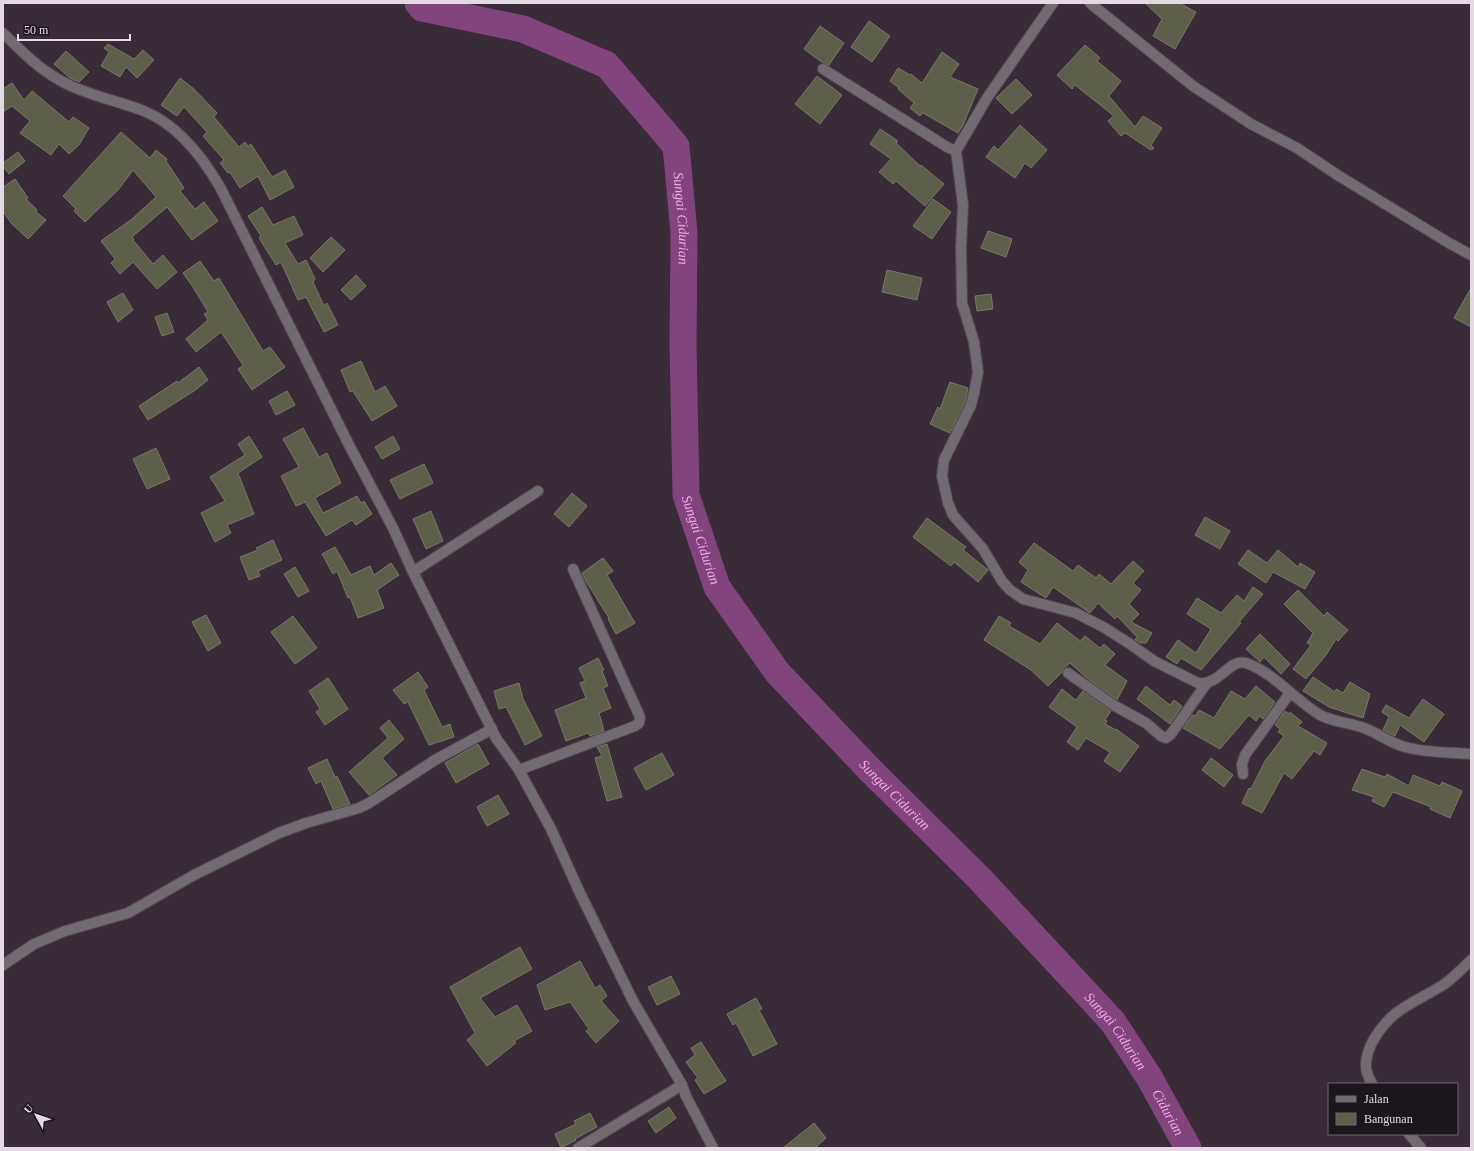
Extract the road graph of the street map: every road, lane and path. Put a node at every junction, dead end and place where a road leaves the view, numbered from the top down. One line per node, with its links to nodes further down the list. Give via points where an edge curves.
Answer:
1 (1052, 3): 5 (street, via 991,93)
2 (1090, 3): 6 (street, via 1199,90 1251,124 1296,148)
3 (3, 33): 9 (street, via 39,66 65,84 145,111 169,124 186,140 211,172)
4 (823, 69): 5 (street)
5 (956, 151): 11 (street, via 963,205 962,303 974,342 978,372 971,405 944,460 942,471 950,510 983,549 1006,587 1023,600 1076,613 1105,628 1154,662 1198,683)
6 (1471, 254)
7 (538, 491): 9 (street)
8 (573, 569): 15 (street, via 640,718 639,723)
9 (413, 572): 13 (street)
10 (1068, 673): 11 (street, via 1166,738)
11 (1206, 684): 12 (street, via 1240,662 1259,669)
12 (1290, 693): 14 (street, via 1324,717 1365,728 1404,747); 16 (street, via 1245,755 1242,764)
13 (492, 729): 15 (street); 18 (street, via 435,760 364,806 279,833 194,875 128,913 65,931 34,944)
14 (1471, 754)
15 (519, 770): 20 (street, via 551,829 634,1001)
16 (1243, 774)
17 (1471, 960): 19 (street, via 1446,983 1396,1013 1381,1029 1367,1058 1367,1076)
18 (3, 965)
19 (1371, 1083)
20 (682, 1085): 22 (street); 23 (street)
21 (1410, 1135): 24 (street)
22 (578, 1148)
23 (713, 1148)
24 (1421, 1148)

